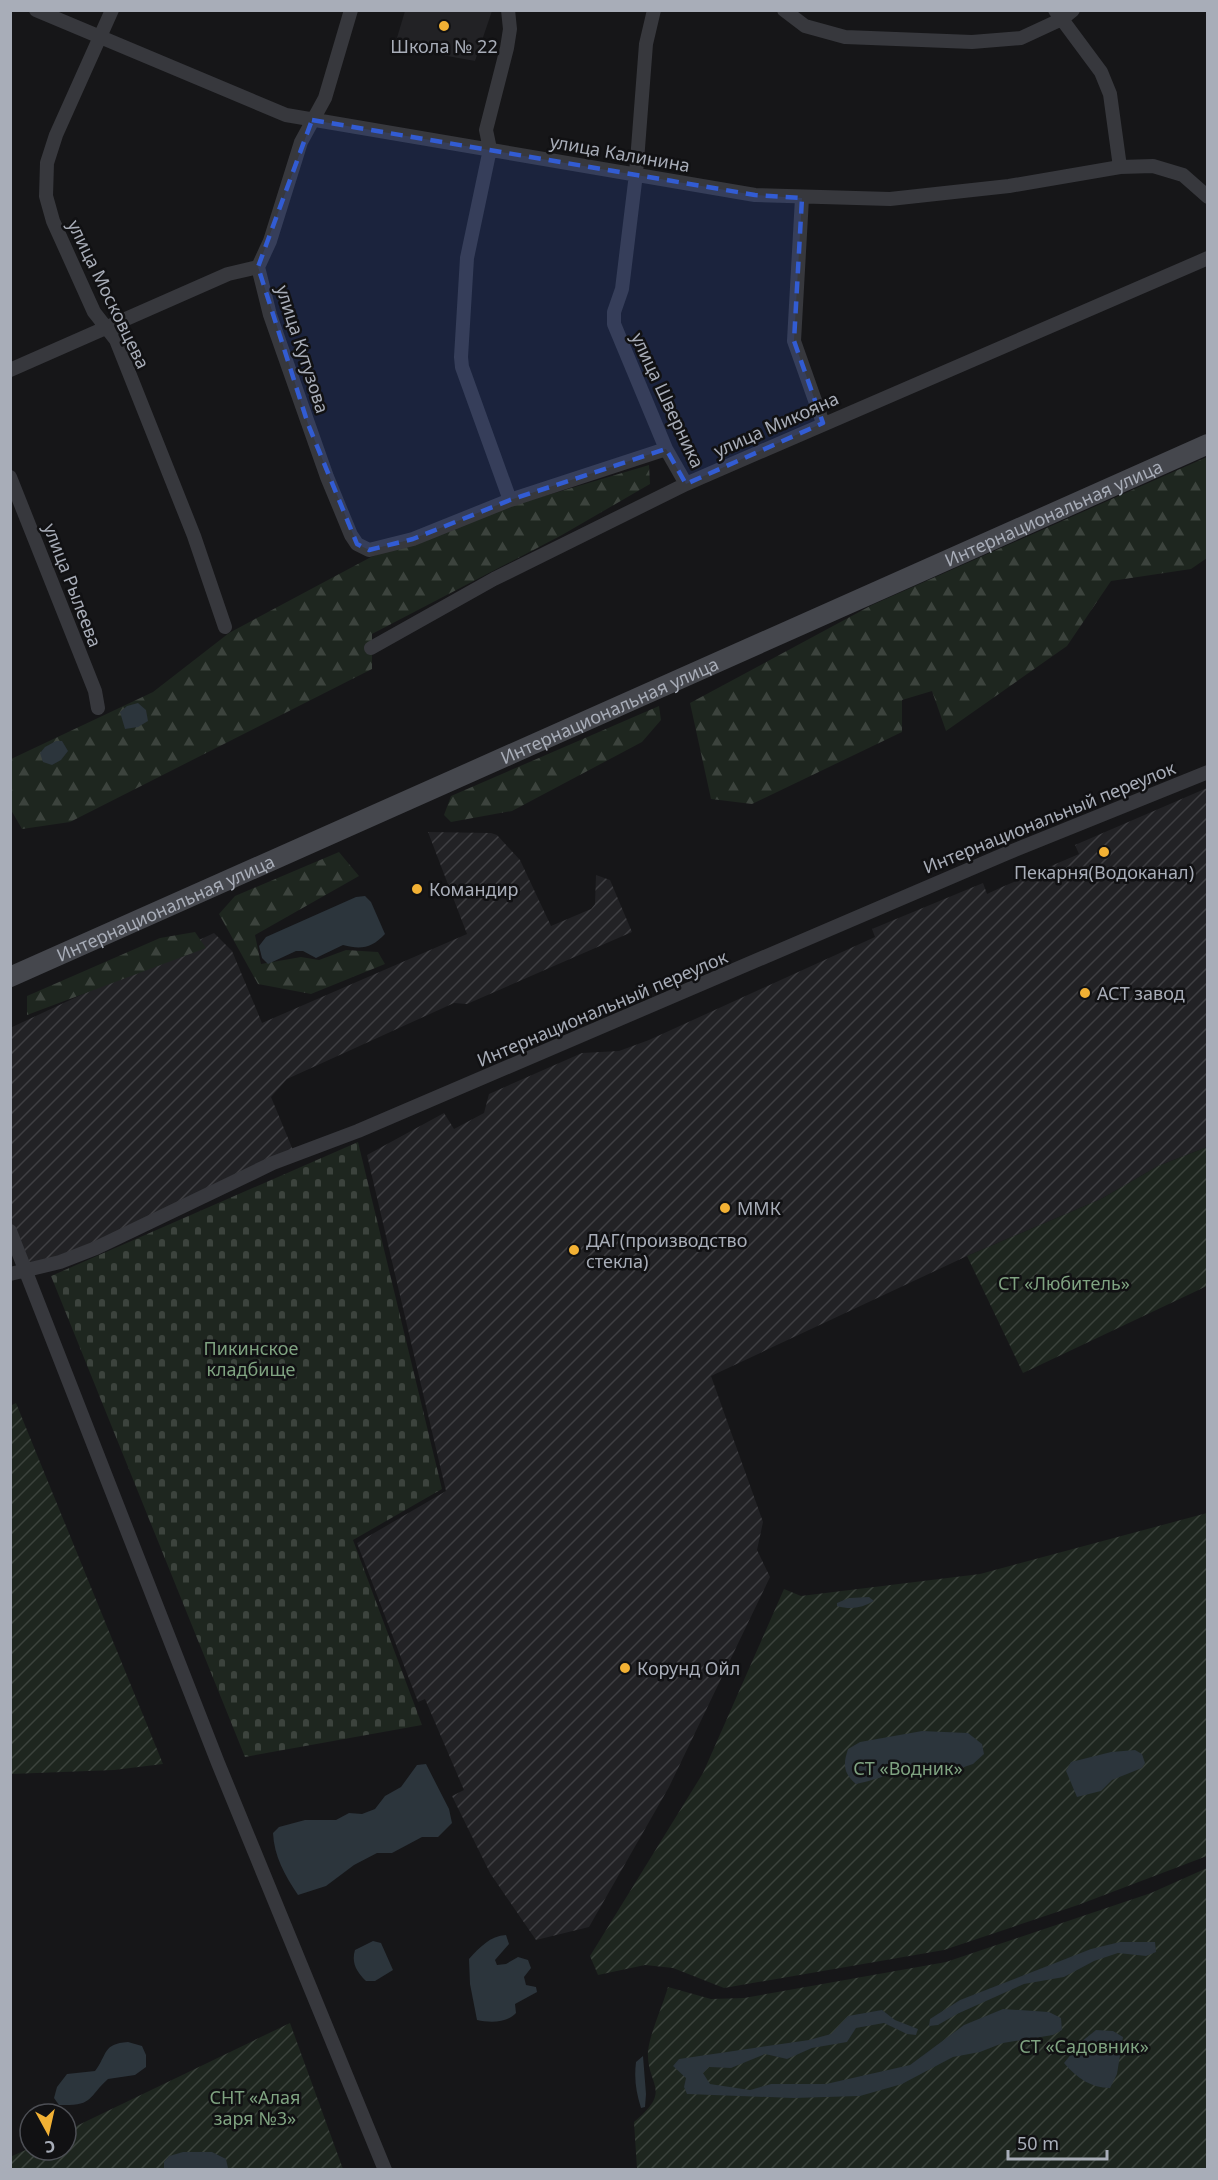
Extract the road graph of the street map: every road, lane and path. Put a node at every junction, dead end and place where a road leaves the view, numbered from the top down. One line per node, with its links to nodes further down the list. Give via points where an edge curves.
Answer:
1 (36, 10): 8 (street, улица Калинина)
2 (112, 10): 8 (street, улица Московцева)
3 (351, 10): 9 (street, улица Кутузова, via 325,98)
4 (508, 10): 10 (street, via 507,48 486,130)
5 (654, 10): 12 (street, улица Шверника, via 646,44)
6 (784, 10): 7 (street, via 805,26 826,34 878,39 1007,40 1021,38)
7 (1063, 13): 11 (street, via 1101,72 1110,94)
8 (100, 38): 9 (street, улица Калинина, via 286,115); 17 (street, улица Московцева, via 56,135 45,179 53,221 94,312)
9 (312, 120): 10 (street, улица Калинина); 16 (street, улица Кутузова)
10 (490, 149): 12 (street, улица Калинина); 24 (street, via 467,258 461,357)
11 (1120, 167): 13 (street, улица Калинина, via 1167,169 1194,183); 14 (street, улица Калинина, via 1009,186 890,199)
12 (636, 174): 14 (street, улица Калинина, via 755,195); 21 (street, улица Шверника, via 614,324)
13 (1208, 197)
14 (802, 198): 19 (street, via 794,341)
15 (1208, 258): 19 (street, улица Микояна)
16 (258, 267): 17 (street, via 228,274); 24 (street, улица Кутузова, via 270,315 308,424 357,544 369,550 384,548)
17 (106, 327): 18 (street); 25 (street, улица Московцева, via 116,340 194,536)
18 (10, 370)
19 (823, 423): 23 (street, улица Микояна)
20 (1208, 444): 29 (main road, Интернациональная улица)
21 (666, 449): 23 (street, улица Шверника); 24 (street)
22 (10, 477): 27 (street, улица Рылеева, via 95,691)
23 (686, 484): 26 (street, улица Микояна, via 494,579)
24 (510, 500)
25 (225, 627)
26 (371, 648)
27 (98, 708)
28 (1208, 772): 31 (street, Интернациональный переулок, via 1005,854 358,1131 273,1163 96,1248 60,1262)
29 (10, 977)
30 (10, 1231): 31 (street)
31 (26, 1269): 32 (street, Интернациональный переулок); 33 (street, via 210,1742)
32 (10, 1274)
33 (385, 2169)

